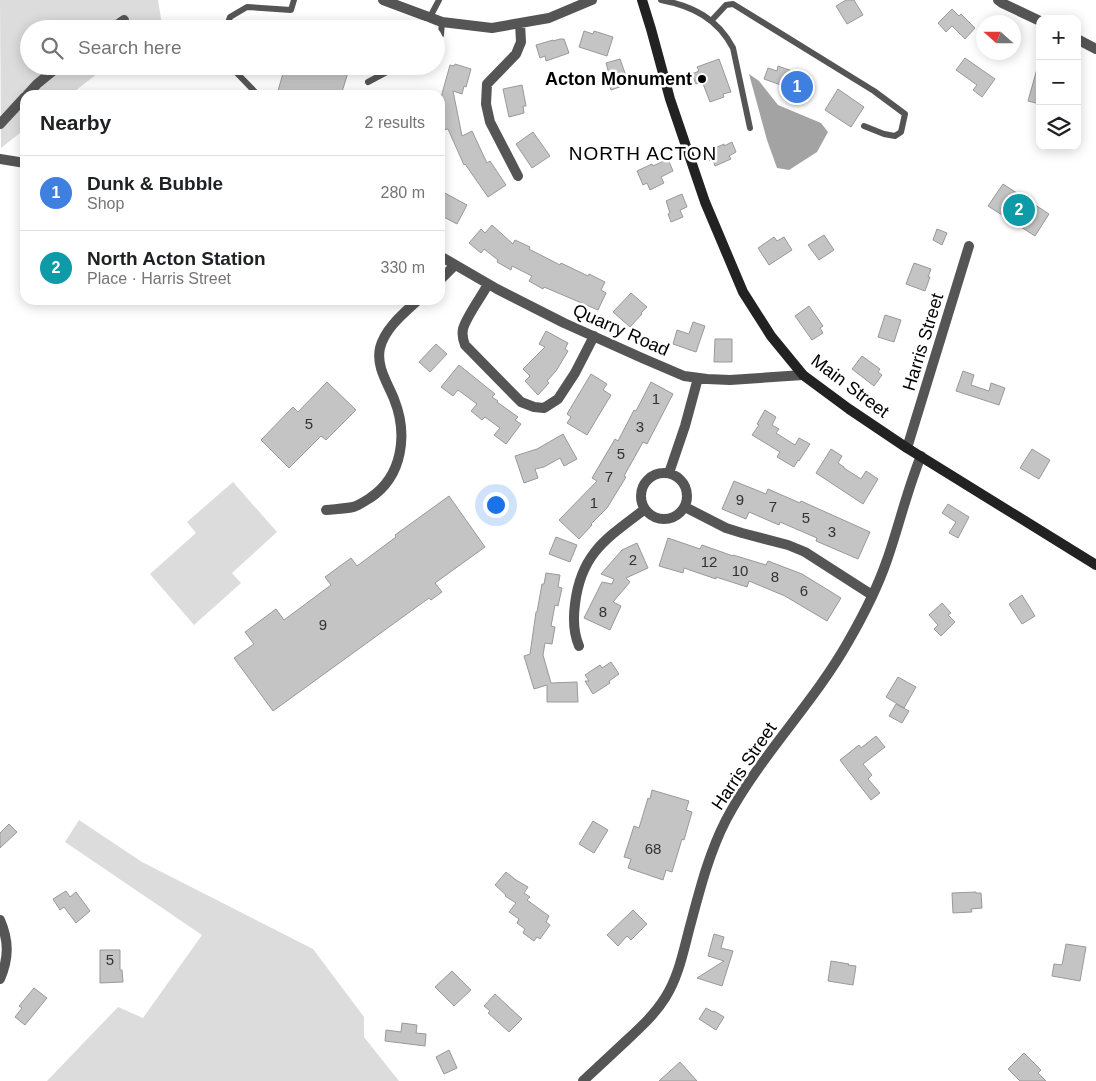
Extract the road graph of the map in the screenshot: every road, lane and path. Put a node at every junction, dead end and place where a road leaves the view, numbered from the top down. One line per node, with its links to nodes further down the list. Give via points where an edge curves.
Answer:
1 (294, 0): 10 (lane, via 291,10 247,7)
2 (383, 0): 8 (street)
3 (439, 0): 8 (lane)
4 (592, 0): 14 (street, via 548,18)
5 (642, 0): 37 (main road, Main Street, via 670,99 705,202 734,273 771,336)
6 (661, 0): 12 (lane, via 696,10)
7 (998, 0): 9 (street)
8 (430, 17): 11 (street)
9 (1036, 19)
10 (229, 20)
11 (437, 20)
12 (712, 20): 25 (lane, via 726,5 733,4 874,91 905,114 901,132 895,136); 26 (lane, via 733,48)
13 (445, 22): 14 (street, via 492,28)
14 (520, 23): 29 (street, via 521,42 516,54 487,84 486,104 490,122)
15 (1081, 41): 16 (street)
16 (1096, 49)
17 (48, 75): 21 (street)
18 (239, 75): 22 (lane)
19 (381, 75): 20 (lane)
20 (368, 82)
21 (32, 90)
22 (253, 90)
23 (20, 102): 24 (street)
24 (0, 124)
25 (864, 126)
26 (750, 128)
27 (0, 159): 28 (street)
28 (20, 162)
29 (518, 176)
30 (969, 246): 39 (street, Harris Street)
31 (445, 259): 32 (street, Quarry Road)
32 (456, 265): 33 (street); 34 (street, Quarry Road)
33 (445, 275)
34 (488, 284): 36 (street, Quarry Road); 36 (street, via 466,323 463,341 521,402 544,408 558,399)
35 (413, 305): 44 (street, via 387,333 380,347 379,362 400,421 402,446 396,469 380,491 368,500 354,507)
36 (594, 336): 38 (street, Quarry Road, via 684,376)
37 (804, 375): 38 (street, Quarry Road, via 730,380); 39 (main road, Main Street)
38 (698, 378): 41 (street)
39 (907, 448): 40 (main road, Main Street)
40 (921, 456): 45 (main road, Main Street); 46 (street, Harris Street, via 885,566)
41 (670, 473): 42 (street, via 682,480 686,488 688,498); 43 (street, via 656,474 645,483 641,500)
42 (685, 507): 43 (street, via 676,516 663,520); 46 (street, via 742,534 788,544)
43 (645, 509): 47 (street, via 606,539 584,568 576,591 573,618)
44 (326, 510)
45 (1096, 565)
46 (872, 595): 50 (street, Harris Street, via 833,667 750,780 726,821 708,862 678,968 666,997 645,1023)
47 (579, 646)
48 (0, 920): 49 (street, via 7,943 6,962)
49 (0, 979)
50 (583, 1081)

